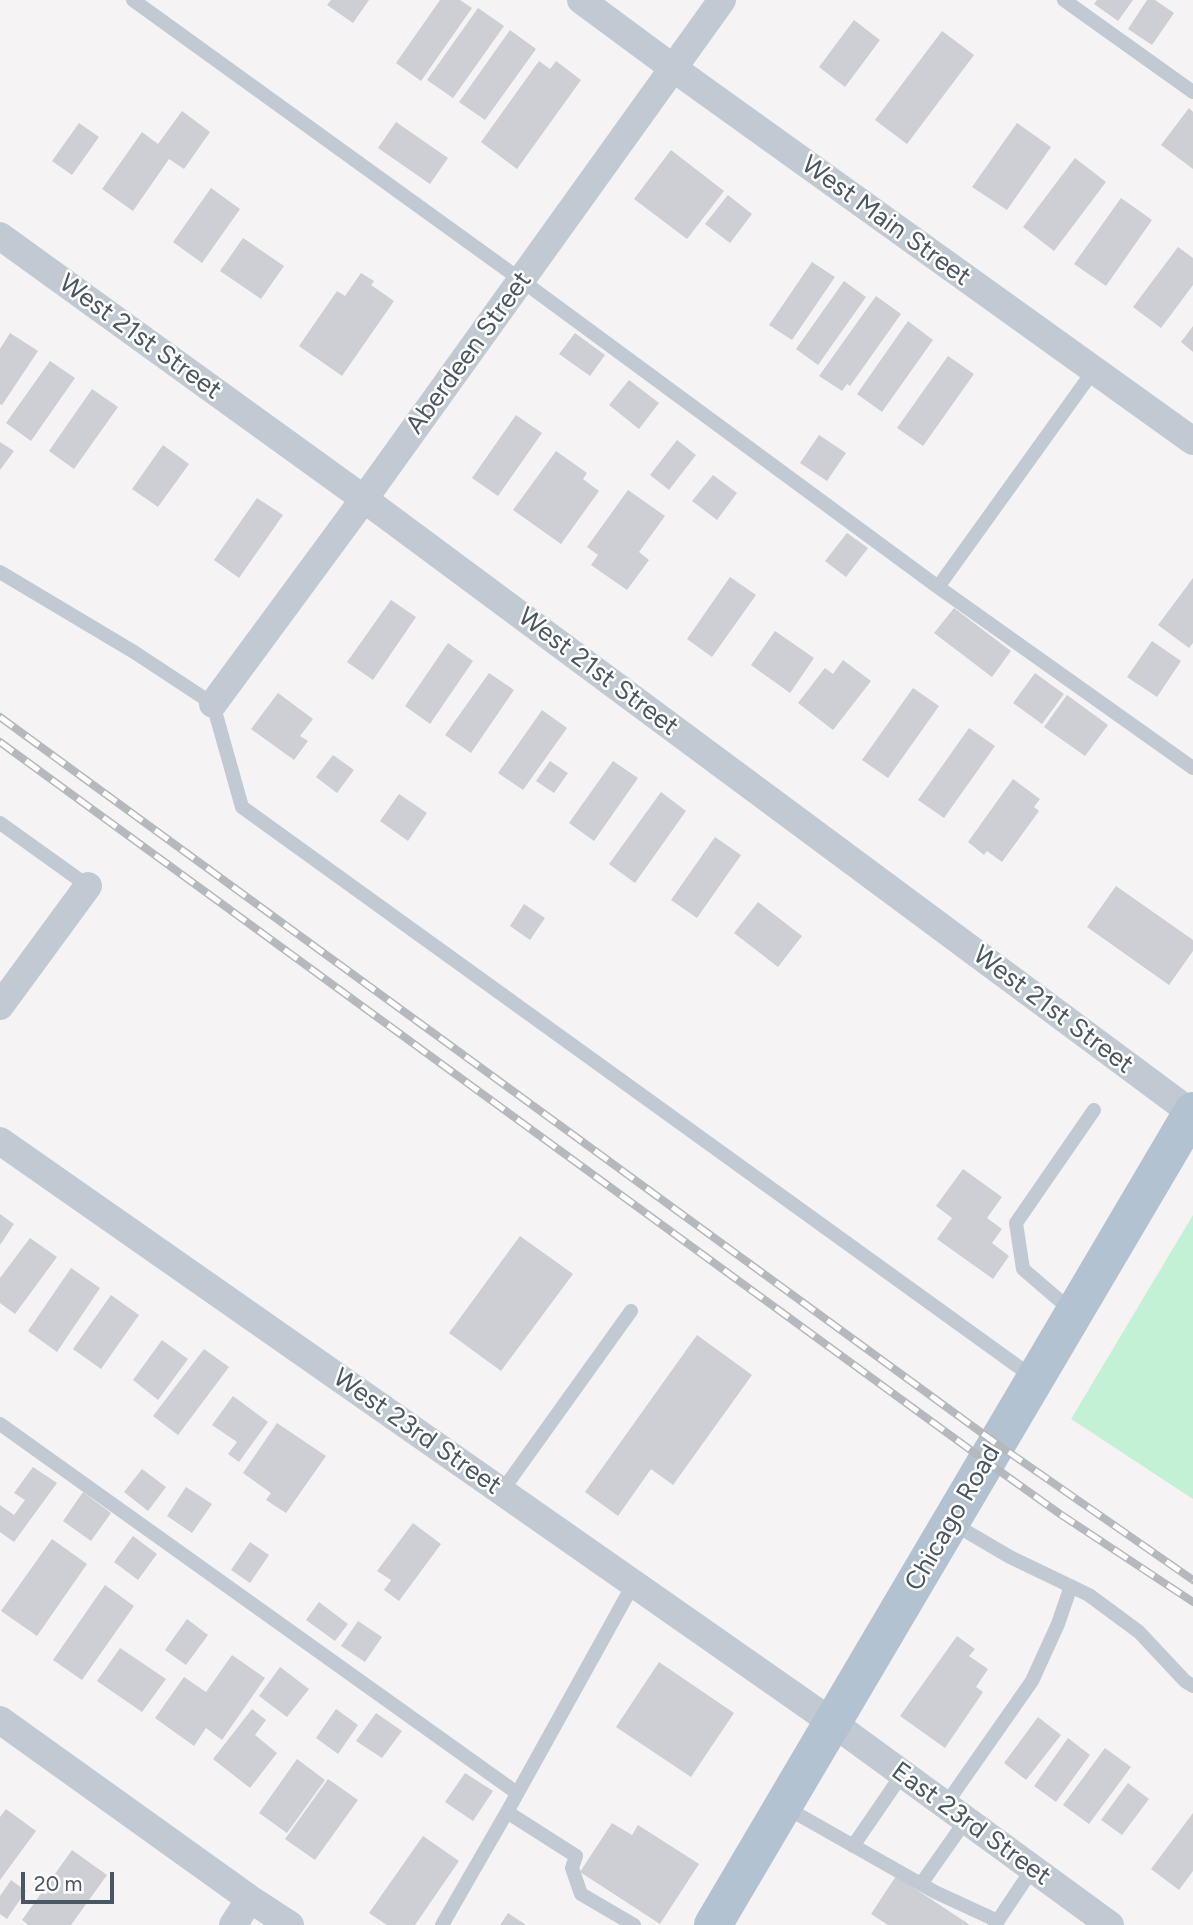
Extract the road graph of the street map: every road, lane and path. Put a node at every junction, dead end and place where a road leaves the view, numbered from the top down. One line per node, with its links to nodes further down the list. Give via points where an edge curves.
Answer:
1 (133, 0): 8 (lane)
2 (581, 0): 5 (street, West Main Street)
3 (722, 0): 5 (street, Aberdeen Street)
4 (1064, 0): 6 (lane)
5 (673, 68): 8 (street, Aberdeen Street); 9 (street, West Main Street)
6 (1193, 92)
7 (0, 236): 11 (street, West 21st Street)
8 (521, 279): 11 (street, Aberdeen Street); 13 (lane)
9 (1094, 370): 10 (street, West Main Street); 13 (lane)
10 (1193, 441)
11 (364, 499): 14 (street, Aberdeen Street); 20 (street, West 21st Street)
12 (0, 572): 14 (lane)
13 (938, 587): 15 (lane)
14 (213, 704): 24 (lane, via 242,807)
15 (1193, 768)
16 (0, 823): 17 (lane)
17 (88, 886): 18 (street)
18 (0, 1006)
19 (1094, 1110): 23 (lane, via 1016,1223 1023,1269)
20 (1193, 1113): 23 (main road, Chicago Road)
21 (0, 1141): 26 (street, West 23rd Street)
22 (631, 1311): 26 (lane)
23 (1074, 1312): 24 (main road, Chicago Road)
24 (1035, 1379): 27 (main road, Chicago Road)
25 (0, 1424): 34 (lane)
26 (502, 1491): 28 (street, West 23rd Street)
27 (951, 1523): 29 (lane); 32 (main road, Chicago Road)
28 (634, 1583): 32 (street, West 23rd Street); 34 (lane)
29 (1071, 1586): 30 (lane, via 1139,1632); 37 (lane, via 1032,1681)
30 (1193, 1686)
31 (0, 1720): 41 (street)
32 (833, 1723): 33 (street, East 23rd Street); 35 (main road, Chicago Road)
33 (903, 1773): 37 (street, East 23rd Street); 38 (lane)
34 (517, 1793): 36 (lane)
35 (783, 1806): 38 (lane); 47 (main road, Chicago Road)
36 (507, 1812): 45 (lane); 46 (lane, via 576,1856 572,1868 581,1894)
37 (956, 1812): 39 (street, East 23rd Street); 40 (lane)
38 (853, 1846): 40 (lane)
39 (1032, 1868): 42 (lane); 48 (street, East 23rd Street)
40 (921, 1884): 42 (lane)
41 (250, 1899): 43 (street); 44 (street)
42 (997, 1923)
43 (233, 1925)
44 (290, 1925)
45 (442, 1925)
46 (634, 1925)
47 (713, 1925)
48 (1110, 1925)

